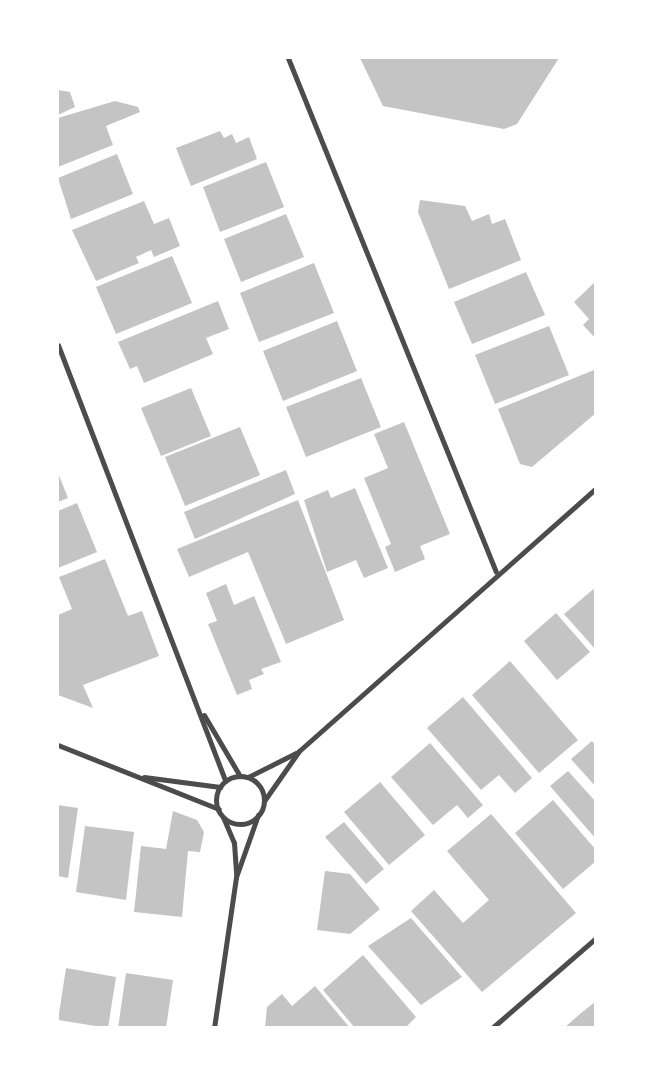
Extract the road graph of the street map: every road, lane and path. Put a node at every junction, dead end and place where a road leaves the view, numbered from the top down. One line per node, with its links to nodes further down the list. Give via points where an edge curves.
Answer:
1 (288, 58): 4 (street)
2 (58, 346): 5 (street)
3 (596, 488): 4 (street)
4 (496, 572): 7 (street)
5 (200, 710): 9 (street); 11 (street)
6 (58, 745): 8 (street)
7 (299, 751): 10 (street); 13 (street)
8 (136, 776): 12 (street); 14 (street)
9 (240, 776): 10 (street); 11 (street)
10 (248, 777): 13 (street, via 260,786)
11 (225, 781): 12 (street)
12 (220, 787): 14 (street)
13 (264, 801): 15 (street)
14 (219, 809): 16 (street)
15 (258, 815): 16 (street, via 237,823); 17 (street)
16 (222, 816): 17 (street, via 234,843)
17 (236, 877): 19 (street)
18 (596, 938): 20 (street)
19 (214, 1028)
20 (492, 1028)

